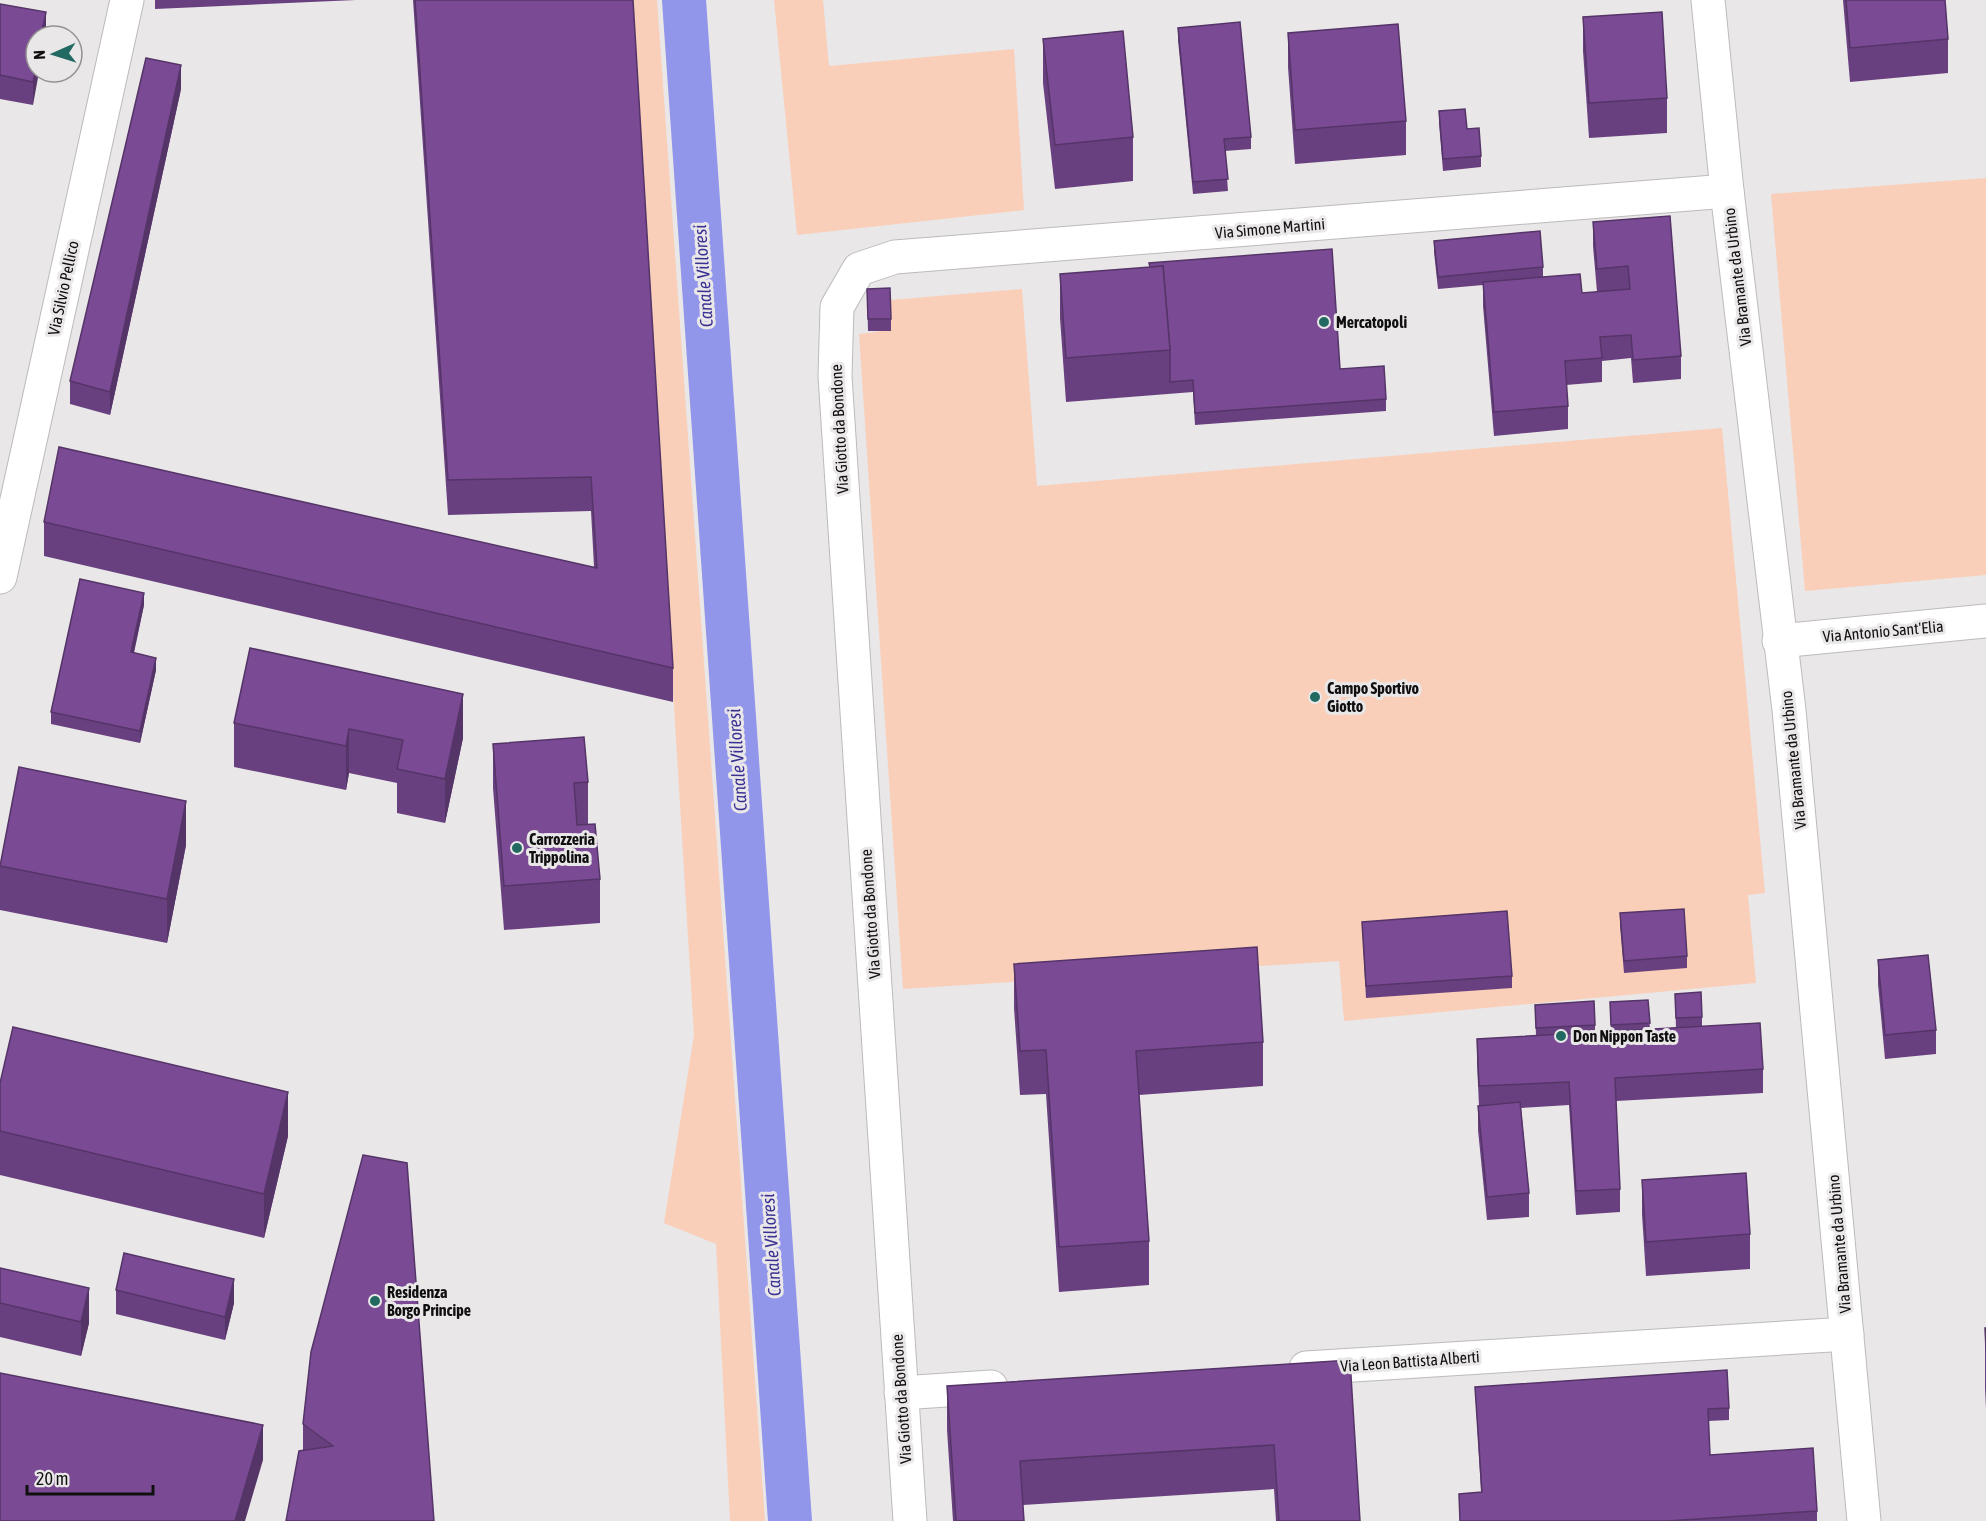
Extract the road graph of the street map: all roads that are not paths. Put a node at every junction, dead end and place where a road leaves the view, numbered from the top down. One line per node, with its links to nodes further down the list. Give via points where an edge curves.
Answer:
1 (127, 0): 5 (street, Via Silvio Pellico)
2 (1708, 0): 3 (street, Via Bramante da Urbino)
3 (1726, 191): 4 (street, Via Simone Martini, via 895,257 859,269); 7 (street, Via Bramante da Urbino)
4 (837, 307): 11 (street, Via Giotto da Bondone, via 835,376)
5 (2, 558)
6 (1986, 621): 7 (street, Via Antonio Sant'Elia)
7 (1779, 641): 8 (street, Via Bramante da Urbino)
8 (1847, 1334): 9 (street, Via Leon Battista Alberti); 13 (street, Via Bramante da Urbino)
9 (1279, 1370)
10 (1018, 1386): 11 (street)
11 (901, 1393): 12 (street, Via Giotto da Bondone)
12 (910, 1521)
13 (1864, 1521)

